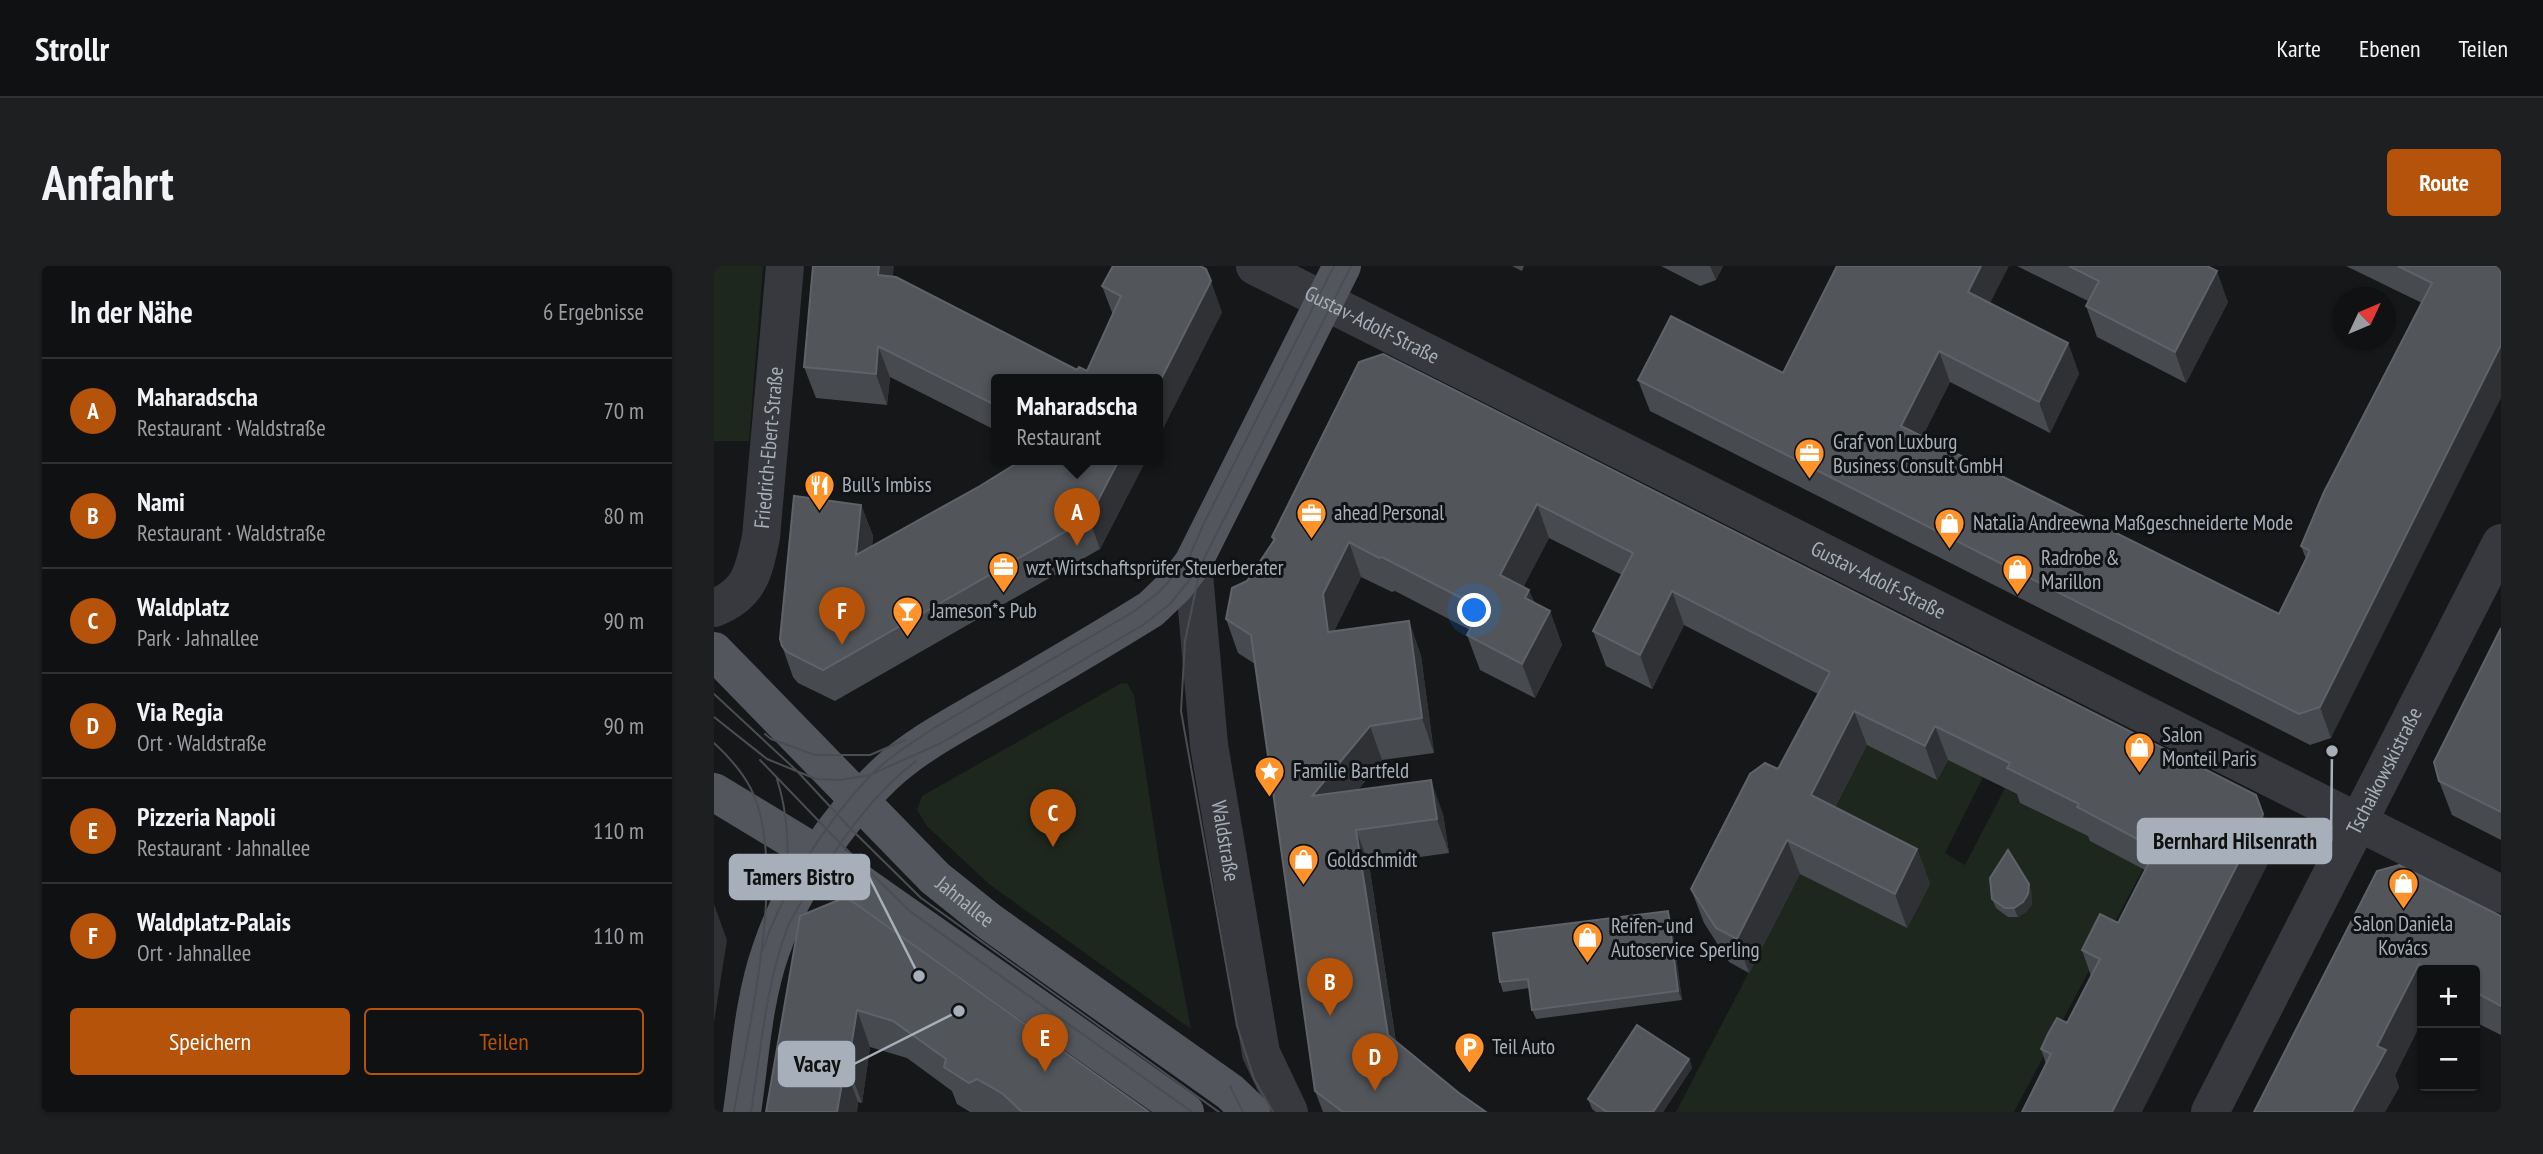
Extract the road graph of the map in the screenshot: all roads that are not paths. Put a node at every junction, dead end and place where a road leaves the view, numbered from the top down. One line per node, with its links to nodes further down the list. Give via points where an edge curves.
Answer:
1 (785, 266): 7 (street, Friedrich-Ebert-Straße, via 761,537 754,571 740,594)
2 (1255, 266): 4 (street, Gustav-Adolf-Straße)
3 (1342, 266): 4 (main road)
4 (1324, 301): 6 (main road); 11 (street, Gustav-Adolf-Straße)
5 (2501, 542): 11 (street, Tschaikowskistraße)
6 (1193, 563): 10 (main road, via 1151,609 926,743); 17 (street, Waldstraße, via 1209,746 1261,1053)
7 (714, 608)
8 (714, 651): 10 (main road, Jahnallee)
9 (714, 792): 12 (main road, Jahnallee)
10 (860, 800): 12 (main road); 16 (main road, Jahnallee, via 935,878 990,922 1230,1092)
11 (2360, 822): 13 (street, Gustav-Adolf-Straße); 18 (street, Tschaikowskistraße)
12 (819, 855): 14 (main road, via 783,919 770,953); 15 (main road, Jahnallee)
13 (2501, 894)
14 (742, 1112)
15 (1185, 1112)
16 (1251, 1112)
17 (1289, 1112)
18 (2210, 1112)

